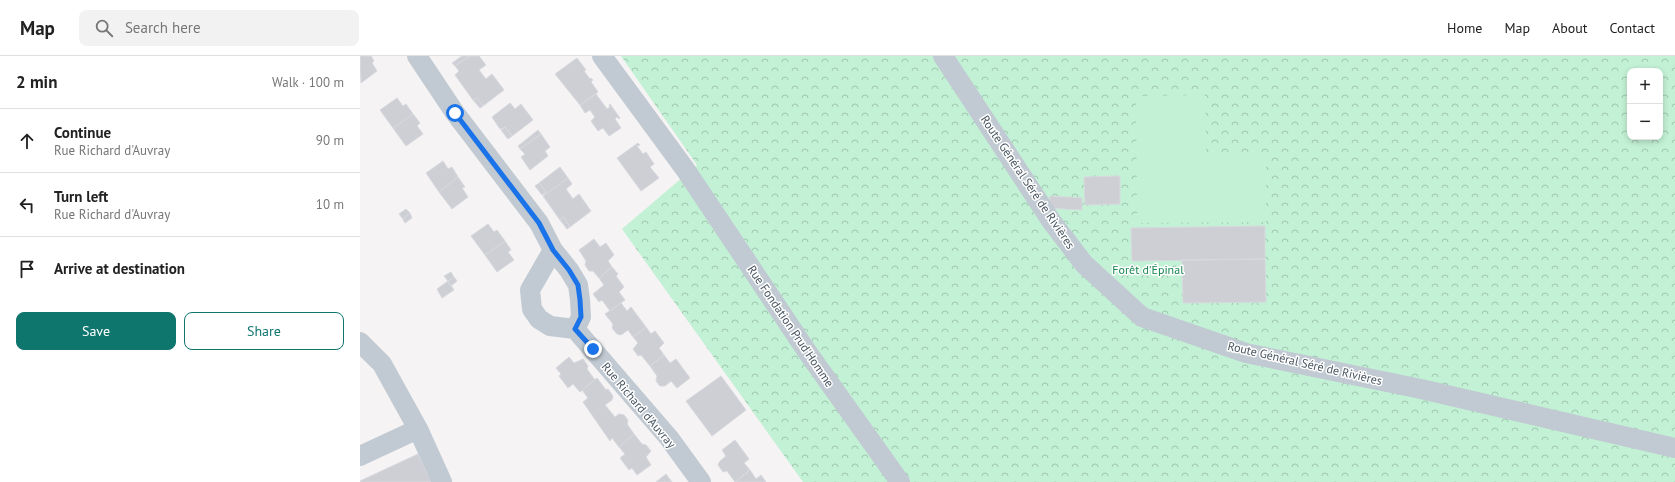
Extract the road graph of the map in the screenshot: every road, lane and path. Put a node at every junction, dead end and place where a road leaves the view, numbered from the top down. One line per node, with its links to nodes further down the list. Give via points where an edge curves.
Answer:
1 (416, 56): 4 (street, via 455,113 539,223)
2 (602, 56): 12 (street, Rue Fondation Prud'Homme, via 685,169 808,352)
3 (942, 56): 8 (street, Route Général Séré de Rivières, via 1070,246 1084,264 1142,317 1246,352 1421,389)
4 (553, 250): 5 (street, via 578,285 581,317); 5 (street, via 530,290 532,309 539,319 550,326)
5 (575, 329): 11 (street, Rue Richard d'Auvray, via 669,438)
6 (360, 342): 7 (street, via 382,364)
7 (418, 429): 9 (street); 10 (street)
8 (1675, 448)
9 (360, 456)
10 (442, 482)
11 (701, 482)
12 (900, 482)

